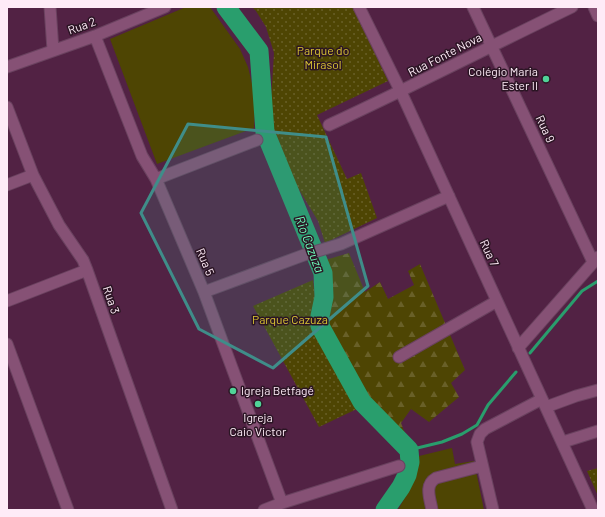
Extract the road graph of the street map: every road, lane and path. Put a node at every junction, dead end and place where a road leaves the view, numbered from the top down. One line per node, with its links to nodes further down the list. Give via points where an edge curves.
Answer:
1 (50, 7): 10 (street)
2 (165, 7): 8 (street, Rua 2)
3 (359, 7): 12 (street, Rua 7)
4 (473, 7): 9 (street, Rua 9)
5 (572, 7): 9 (street, Rua Fonte Nova)
6 (594, 7): 7 (street)
7 (598, 16)
8 (95, 36): 10 (street, Rua 2); 17 (street, Rua 5, via 142,156)
9 (491, 46): 12 (street, Rua Fonte Nova); 20 (street, Rua 9)
10 (53, 50): 11 (street, Rua 2)
11 (7, 67)
12 (401, 92): 14 (street, Rua Fonte Nova); 19 (street, Rua 7)
13 (7, 107): 16 (street, Rua 3)
14 (329, 125)
15 (257, 140): 17 (street)
16 (33, 175): 18 (street); 21 (street, Rua 3, via 59,225)
17 (156, 179): 22 (street, Rua 5)
18 (7, 185)
19 (449, 196): 22 (street, via 331,248 304,255); 24 (street, Rua 7)
20 (596, 259): 26 (street)
21 (87, 270): 23 (street); 36 (street, Rua 3)
22 (204, 292): 34 (street, Rua 5)
23 (7, 301)
24 (497, 302): 26 (street, Rua 7); 27 (street)
25 (7, 344): 35 (street)
26 (518, 348): 29 (street, Rua 7)
27 (400, 357)
28 (598, 390): 29 (street)
29 (544, 403): 31 (street, Rua 7); 33 (street, via 485,429 480,434 477,442)
30 (598, 431): 31 (street)
31 (562, 442): 40 (street, Rua 7)
32 (399, 466): 34 (street)
33 (482, 466): 38 (street, via 431,481 428,486); 39 (street)
34 (282, 503): 37 (street)
35 (68, 510)
36 (172, 510)
37 (264, 510)
38 (432, 510)
39 (492, 510)
40 (593, 510)

